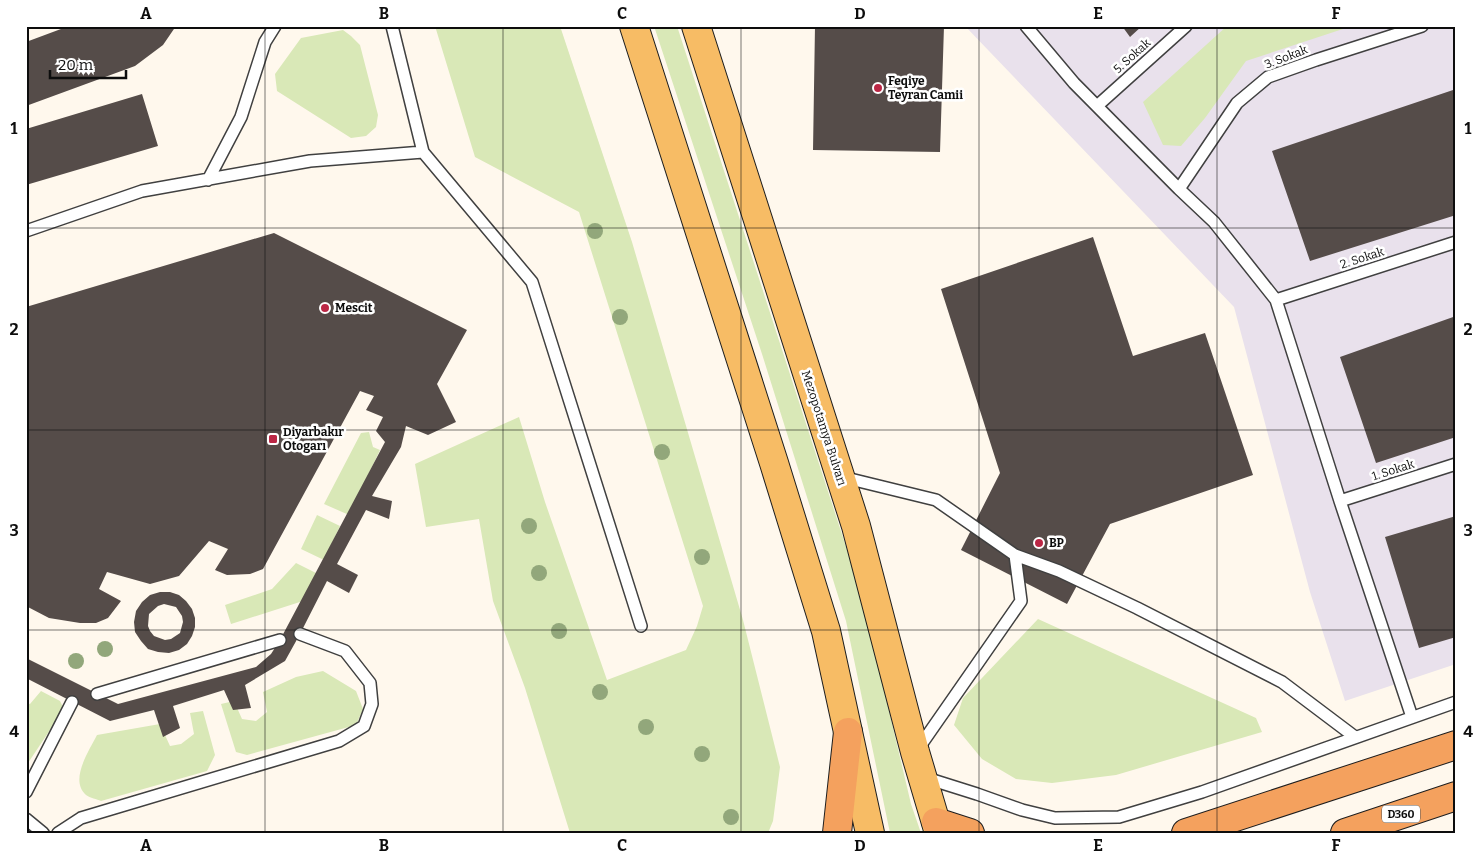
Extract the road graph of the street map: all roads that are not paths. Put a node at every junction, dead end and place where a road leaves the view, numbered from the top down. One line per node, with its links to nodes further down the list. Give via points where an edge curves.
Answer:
1 (275, 26): 10 (lane, via 265,42 241,116)
2 (392, 26): 9 (lane)
3 (634, 26): 26 (main road, via 826,631)
4 (696, 26): 16 (main road, Mezopotamya Bulvarı)
5 (1026, 26): 8 (lane)
6 (1186, 26): 8 (lane, 5. Sokak)
7 (1422, 26): 11 (lane, 3. Sokak, via 1268,77 1237,102)
8 (1097, 106): 11 (lane)
9 (423, 152): 10 (lane, via 310,161); 19 (lane, via 532,282)
10 (208, 180): 12 (lane, via 142,191)
11 (1179, 189): 14 (lane, via 1214,222)
12 (26, 231)
13 (1456, 242): 14 (lane, 2. Sokak)
14 (1276, 300): 17 (lane)
15 (1456, 464): 17 (lane, 1. Sokak)
16 (840, 476): 18 (lane, via 936,500); 29 (main road, Mezopotamya Bulvarı)
17 (1340, 501): 25 (lane)
18 (1015, 554): 27 (lane, via 1128,604 1282,682); 29 (lane, via 1020,600)
19 (641, 626)
20 (300, 634): 35 (lane, via 345,651 370,683 372,704 364,726 340,740 81,818)
21 (280, 640): 22 (lane)
22 (97, 694)
23 (72, 702): 30 (lane)
24 (1456, 702): 25 (lane)
25 (1412, 717): 27 (lane)
26 (848, 732): 36 (highway); 37 (main road)
27 (1355, 737): 29 (lane, via 1202,792 1119,817 1055,818 1022,810 977,794)
28 (1456, 745): 39 (highway)
29 (919, 765): 33 (main road, Mezopotamya Bulvarı)
30 (26, 792)
31 (1456, 796): 40 (highway, D360)
32 (26, 819): 34 (lane)
33 (938, 827): 38 (highway)
34 (43, 833)
35 (58, 833)
36 (837, 833)
37 (870, 833)
38 (970, 833)
39 (1186, 833)
40 (1345, 833)

